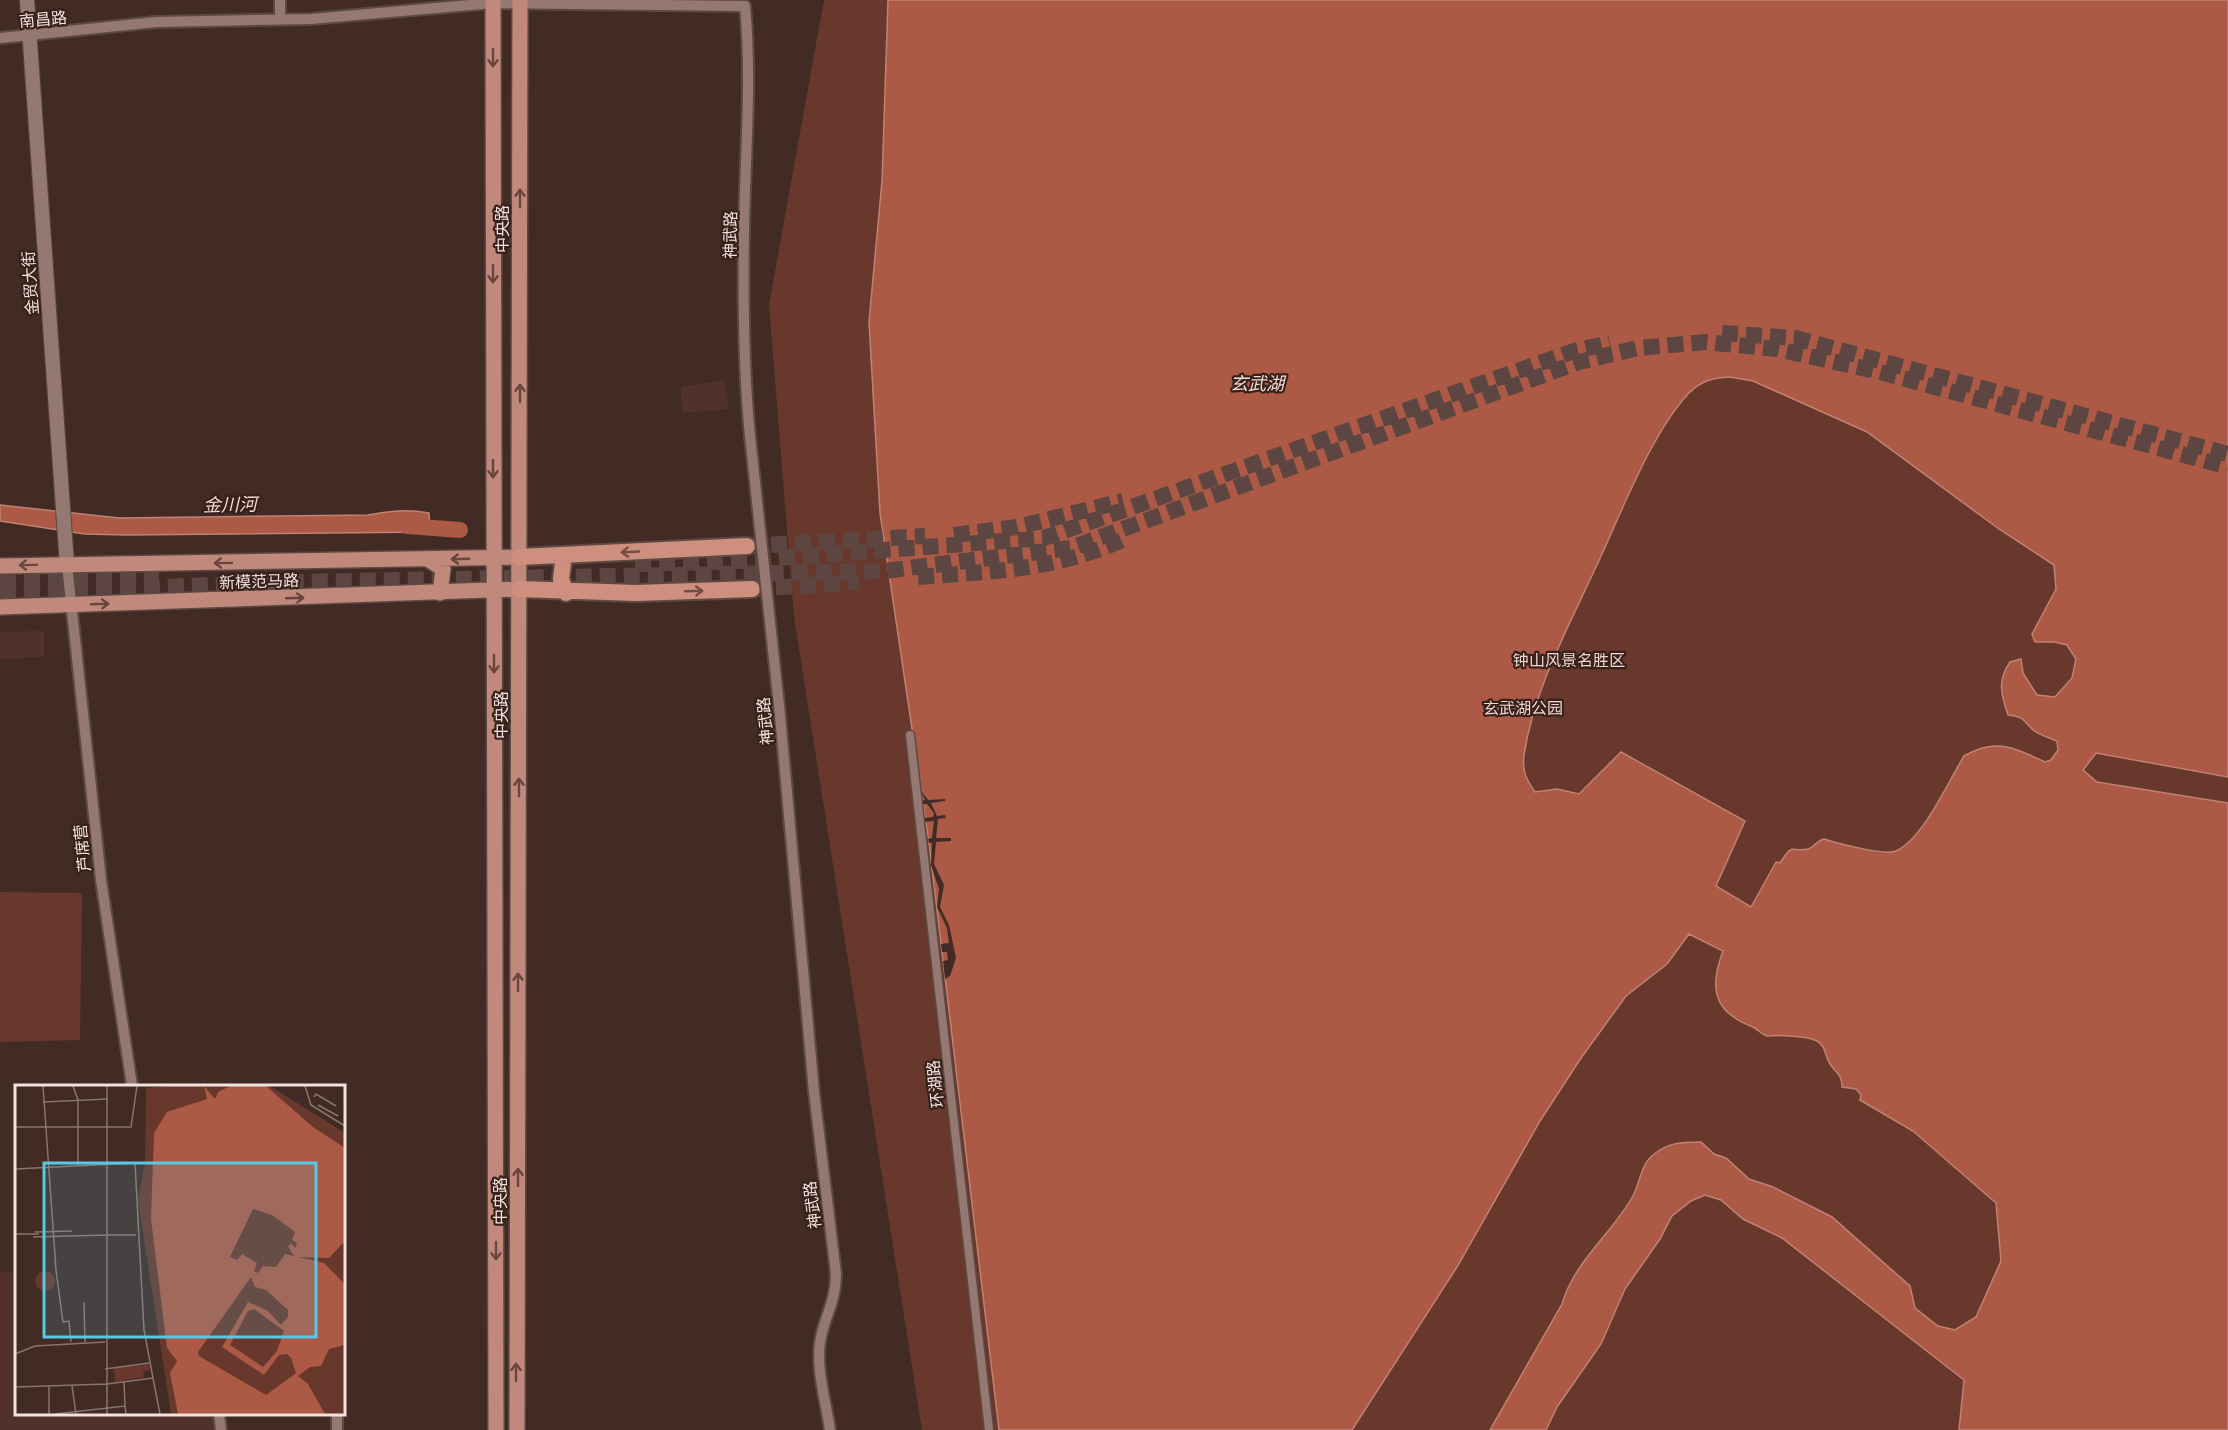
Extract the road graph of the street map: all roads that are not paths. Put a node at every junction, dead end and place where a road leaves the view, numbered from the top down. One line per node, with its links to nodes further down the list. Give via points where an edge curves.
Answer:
1 (27, 0): 7 (street, 金贸大街)
2 (280, 0): 6 (street)
3 (493, 1): 4 (street, 南昌路); 6 (street, 南昌路); 11 (main road, 中央路, one-way to 11)
4 (520, 1): 5 (street, 南昌路); 12 (main road, 中央路, one-way to 4)
5 (745, 6): 29 (street, 神武路, bridge, via 750,54 744,229 745,387 814,1092 836,1274 834,1300 820,1352)
6 (280, 19): 7 (street, 南昌路, via 156,22)
7 (29, 36): 8 (street, 南昌路); 14 (street, 金贸大街)
8 (0, 38)
9 (747, 546): 10 (highway, one-way to 10)
10 (564, 555): 12 (highway); 20 (highway, via 561,579)
11 (492, 557): 12 (main road, 新模范马路); 13 (main road, 新模范马路, one-way to 13); 18 (main road, 中央路)
12 (519, 557): 16 (main road, 中央路)
13 (429, 560): 14 (main road, 新模范马路, one-way to 14); 19 (main road, via 443,569)
14 (66, 565): 15 (main road, 新模范马路, one-way to 15); 21 (street, 芦席营)
15 (0, 566)
16 (519, 589): 18 (main road, 新模范马路); 20 (highway); 28 (main road, 中央路, one-way to 16)
17 (753, 589): 20 (highway, one-way to 17)
18 (494, 591): 19 (main road, 新模范马路); 27 (main road, 中央路, one-way to 27)
19 (440, 593): 21 (main road, 新模范马路, one-way to 19)
20 (566, 593)
21 (70, 604): 22 (main road, 新模范马路); 24 (street, 芦席营, via 101,880)
22 (0, 607)
23 (910, 735): 30 (street, 环湖路)
24 (132, 1085)
25 (219, 1415): 26 (street)
26 (221, 1430)
27 (496, 1430)
28 (517, 1430)
29 (830, 1430)
30 (989, 1430)

